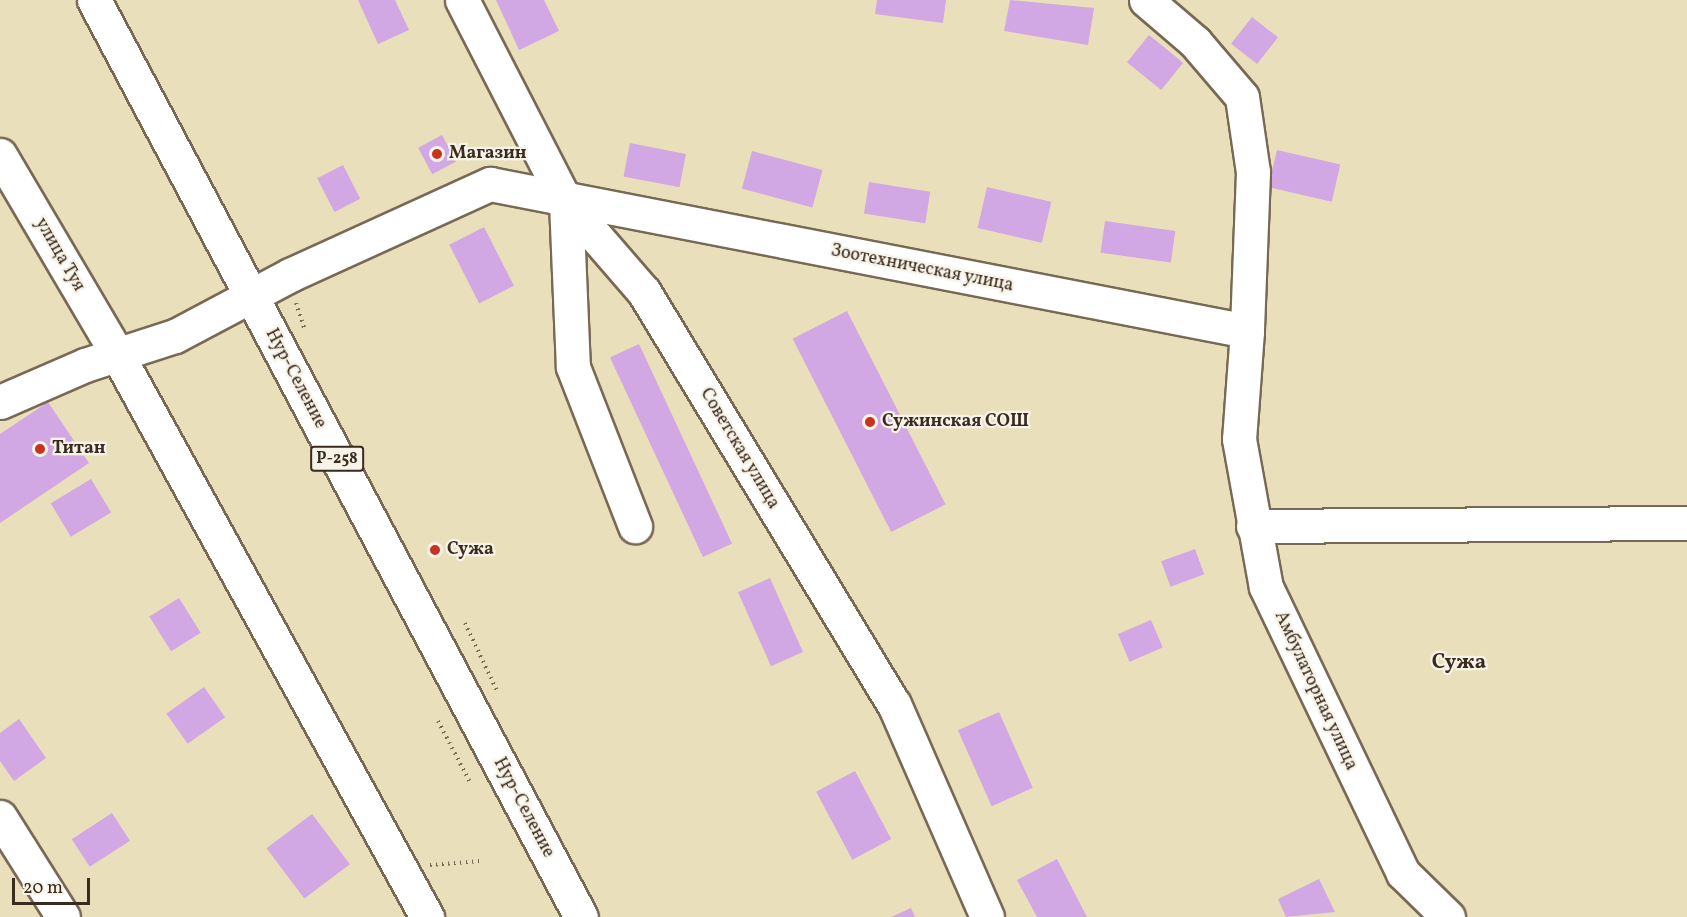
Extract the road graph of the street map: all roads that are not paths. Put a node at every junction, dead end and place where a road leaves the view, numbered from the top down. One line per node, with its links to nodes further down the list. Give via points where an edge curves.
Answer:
1 (94, 0): 6 (main road, Нур-Селение / Р-258)
2 (462, 0): 5 (main road, Советская улица)
3 (1146, 0): 7 (main road, via 1195,42 1242,96 1253,172)
4 (0, 155): 8 (main road, улица Туя)
5 (566, 202): 6 (main road, Зоотехническая улица, via 490,184); 7 (main road, Зоотехническая улица); 11 (main road, via 573,367); 17 (main road, Советская улица, via 644,292 894,704)
6 (250, 295): 8 (main road, via 174,336); 16 (main road, Нур-Селение / Р-258)
7 (1247, 331): 12 (main road, Амбулаторная улица, via 1239,439)
8 (117, 354): 9 (main road); 15 (main road, улица Туя)
9 (0, 402)
10 (1687, 523): 12 (main road)
11 (635, 526)
12 (1253, 526): 18 (main road, Амбулаторная улица, via 1266,587 1288,638 1403,873)
13 (0, 817): 14 (main road)
14 (63, 917)
15 (427, 917)
16 (581, 917)
17 (987, 917)
18 (1448, 917)

